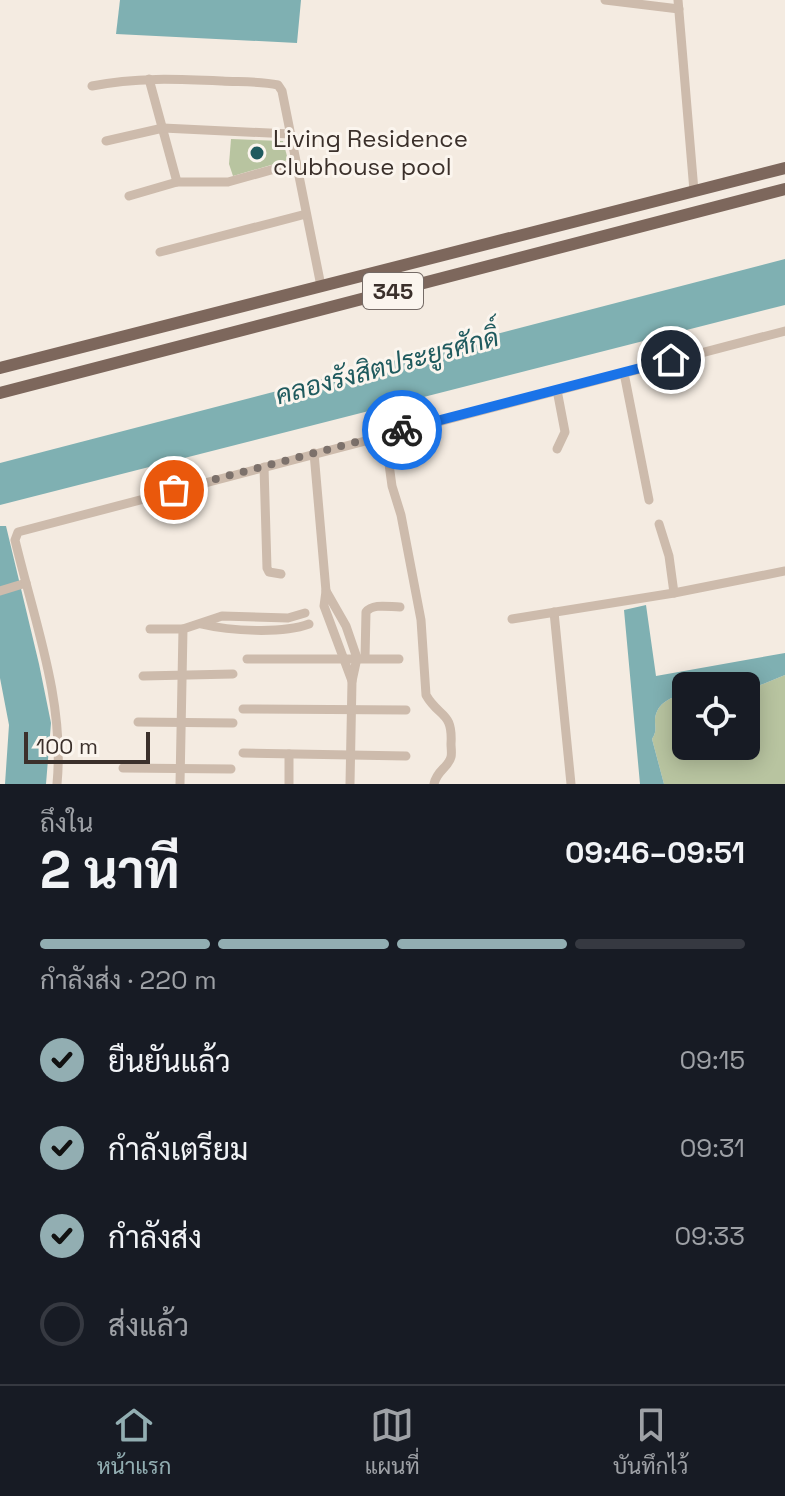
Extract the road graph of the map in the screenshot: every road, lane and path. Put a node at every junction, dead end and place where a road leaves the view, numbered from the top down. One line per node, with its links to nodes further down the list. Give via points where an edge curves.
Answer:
1 (605, 0): 2 (street)
2 (678, 5): 12 (street)
3 (149, 79): 4 (street); 5 (street); 6 (street, via 278,85)
4 (92, 86)
5 (163, 128): 6 (street); 7 (street); 10 (street)
6 (290, 134): 8 (street)
7 (106, 141)
8 (296, 163): 10 (street, via 228,182); 14 (street)
9 (785, 168): 12 (main road, 345)
10 (177, 182): 13 (street)
11 (785, 189): 18 (main road, 345)
12 (694, 191): 16 (main road, 345)
13 (129, 196)
14 (306, 214): 15 (street); 16 (street)
15 (160, 252)
16 (321, 286): 17 (main road, 345)
17 (302, 291): 18 (main road); 20 (main road, 345)
18 (307, 313): 23 (main road, 345)
19 (785, 331): 21 (street)
20 (0, 368)
21 (624, 373): 22 (street); 28 (street)
22 (557, 390): 24 (street); 25 (street, via 565,432)
23 (0, 393)
24 (385, 435): 26 (street); 67 (street, via 421,620 426,695 452,729 451,757)
25 (557, 449)
26 (314, 453): 27 (street); 36 (street)
27 (264, 467): 31 (street, via 267,568); 32 (street, via 24,529 15,540)
28 (649, 500)
29 (659, 524): 34 (street)
30 (785, 571): 34 (street)
31 (281, 574)
32 (24, 584): 33 (street); 63 (street, via 51,681 58,724)
33 (0, 591)
34 (674, 593): 37 (street)
35 (400, 607): 43 (street, via 368,608)
36 (331, 608): 39 (street, via 288,618 222,616); 39 (street, via 313,622 288,629 233,630); 42 (street); 43 (street)
37 (554, 612): 38 (street); 68 (street)
38 (512, 619)
39 (201, 624): 41 (street)
40 (150, 629): 41 (street)
41 (183, 629): 47 (street)
42 (344, 658): 43 (street); 44 (street); 49 (street)
43 (361, 658): 45 (street); 49 (street)
44 (247, 659)
45 (399, 659)
46 (233, 674): 47 (street)
47 (182, 675): 48 (street); 54 (street)
48 (143, 676)
49 (352, 681): 51 (street)
50 (243, 709): 51 (street)
51 (351, 709): 52 (street); 58 (street)
52 (406, 710)
53 (138, 722): 54 (street)
54 (181, 722): 55 (street); 61 (street)
55 (233, 723)
56 (243, 753): 57 (street)
57 (289, 754): 58 (street); 65 (street)
58 (350, 754): 59 (street); 66 (street)
59 (406, 756)
60 (123, 768): 61 (street)
61 (181, 768): 62 (street); 64 (street)
62 (231, 769)
63 (57, 784)
64 (180, 784)
65 (289, 784)
66 (350, 784)
67 (434, 784)
68 (571, 784)

